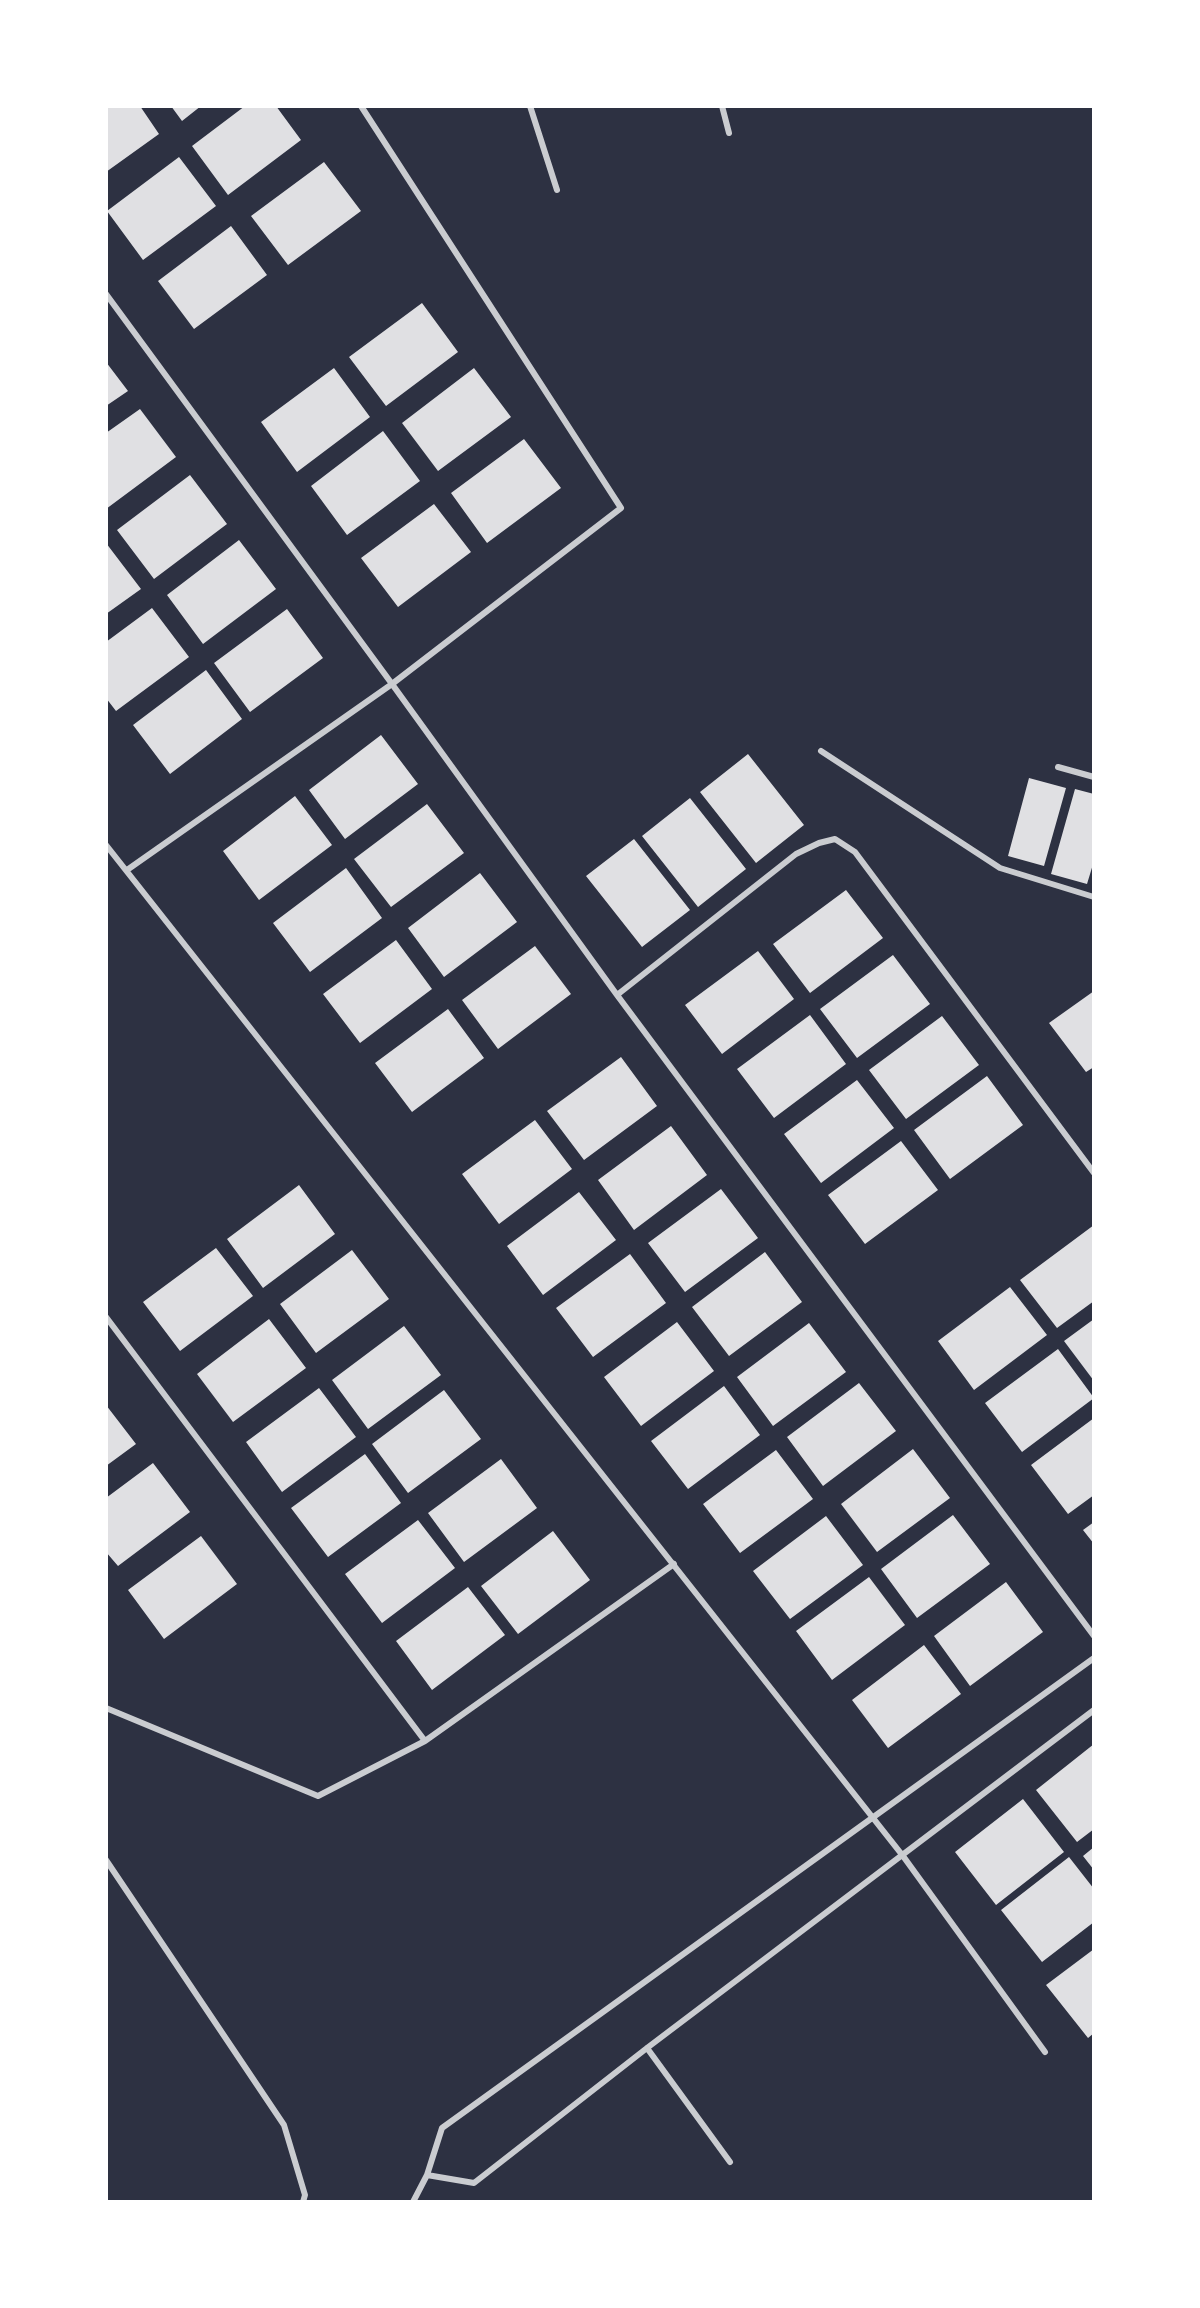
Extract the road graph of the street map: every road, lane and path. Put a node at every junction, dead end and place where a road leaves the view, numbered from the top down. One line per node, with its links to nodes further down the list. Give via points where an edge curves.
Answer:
1 (361, 106): 7 (street, via 621,508)
2 (530, 106): 5 (street)
3 (722, 106): 4 (street)
4 (729, 133)
5 (557, 190)
6 (106, 294): 7 (street)
7 (392, 684): 12 (street); 14 (street)
8 (821, 751): 13 (street, via 1000,868)
9 (1058, 767): 10 (street)
10 (1094, 777)
11 (106, 845): 12 (street)
12 (127, 870): 17 (street)
13 (1094, 897)
14 (617, 995): 15 (street, via 796,854 836,839 855,852); 18 (street)
15 (1094, 1173)
16 (106, 1317): 22 (street)
17 (674, 1564): 22 (street); 23 (street)
18 (1094, 1636)
19 (1094, 1658): 23 (street)
20 (106, 1708): 22 (street, via 318,1796)
21 (1094, 1710): 24 (street)
22 (425, 1741)
23 (873, 1817): 24 (street); 29 (street, via 442,2128)
24 (903, 1856): 26 (street); 27 (street)
25 (106, 1860): 30 (street, via 284,2125)
26 (647, 2048): 28 (street); 29 (street, via 474,2183)
27 (1045, 2052)
28 (730, 2163)
29 (427, 2175): 31 (street)
30 (303, 2202)
31 (413, 2202)

